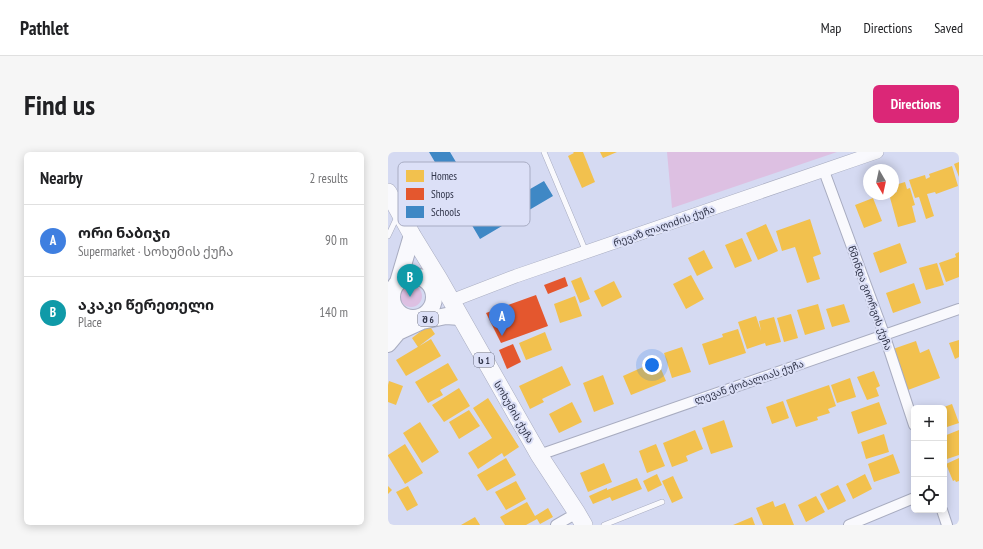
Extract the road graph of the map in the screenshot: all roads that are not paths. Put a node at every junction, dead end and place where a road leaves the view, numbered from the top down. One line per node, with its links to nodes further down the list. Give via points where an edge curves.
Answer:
1 (544, 152): 10 (lane)
2 (877, 152): 3 (street, რევაზ ლაღიძის ქუჩა)
3 (824, 171): 10 (street, რევაზ ლაღიძის ქუჩა); 19 (street, წმინდა გიორგის ქუჩა)
4 (388, 192): 5 (highway, სოხუმის ქუჩა / ს 1)
5 (398, 210)
6 (398, 214): 9 (lane)
7 (407, 226): 8 (highway, სოხუმის ქუჩა / ს 1)
8 (412, 235): 12 (highway, სოხუმის ქუჩა / ს 1); 13 (main road)
9 (388, 236)
10 (587, 252): 14 (street, რევაზ ლაღიძის ქუჩა)
11 (421, 277): 12 (main road); 13 (main road, via 413,275); 17 (main road, შ 6, via 433,289 434,298 432,306)
12 (439, 279): 14 (highway, სოხუმის ქუჩა / ს 1)
13 (398, 282): 16 (main road, via 393,291 392,301)
14 (451, 301): 17 (main road, შ 6); 18 (highway, სოხუმის ქუჩა / ს 1)
15 (959, 309): 19 (street, ლევან ქობალიას ქუჩა)
16 (396, 310): 17 (main road, შ 6, via 411,318); 20 (main road)
17 (423, 315): 20 (main road, შ 6)
18 (460, 317): 20 (main road, შ 6, via 446,316 422,320); 22 (highway, სოხუმის ქუჩა / ს 1)
19 (884, 334): 21 (street, წმინდა გიორგის ქუჩა); 22 (street, ლევან ქობალიას ქუჩა)
20 (391, 335)
21 (911, 417)
22 (539, 455): 26 (highway, სოხუმის ქუჩა / ს 1)
23 (911, 499): 29 (street)
24 (662, 502): 28 (lane)
25 (943, 513): 30 (street)
26 (581, 519): 27 (street)
27 (556, 525)
28 (604, 525)
29 (849, 525)
30 (947, 525)

